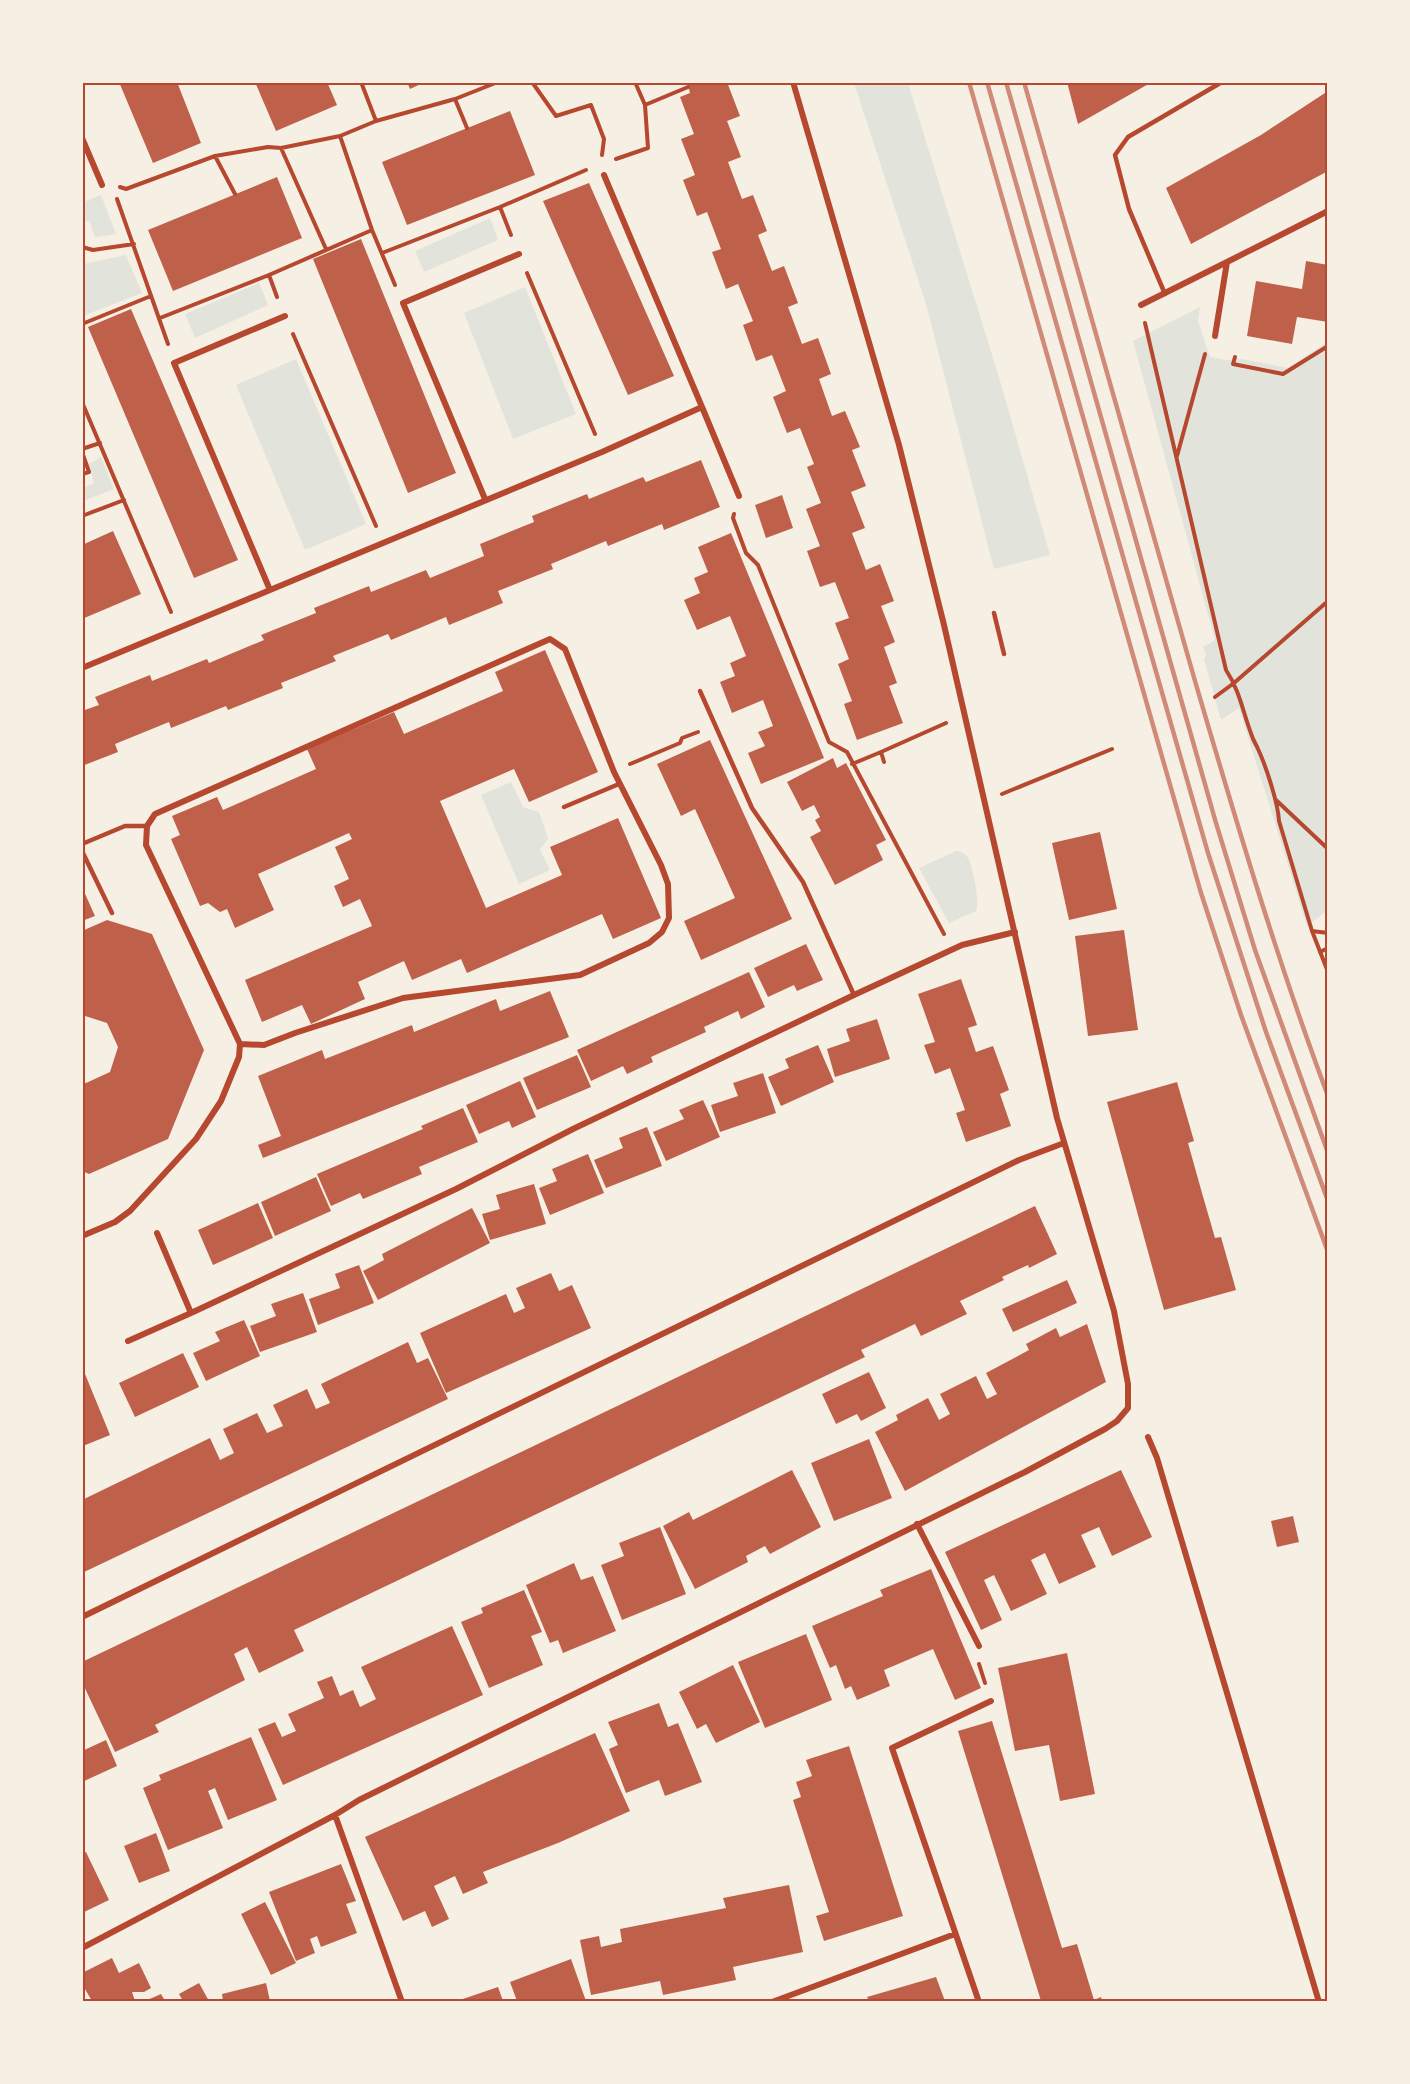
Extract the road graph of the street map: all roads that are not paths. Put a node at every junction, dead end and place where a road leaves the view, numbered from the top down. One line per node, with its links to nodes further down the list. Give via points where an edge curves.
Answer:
1 (793, 82): 27 (street, via 899,445)
2 (1222, 82): 9 (lane, via 1128,137 1115,155 1129,210)
3 (82, 138): 5 (street)
4 (604, 175): 13 (street)
5 (102, 185)
6 (1328, 211): 8 (street)
7 (519, 254): 15 (street, via 403,303)
8 (1227, 262): 9 (street); 12 (street)
9 (1165, 294): 10 (street)
10 (1141, 305)
11 (285, 316): 16 (street, via 174,363)
12 (1215, 336)
13 (702, 407): 14 (street); 15 (street)
14 (738, 496)
15 (485, 499): 16 (street)
16 (270, 590): 19 (street)
17 (994, 613): 18 (lane)
18 (1004, 654)
19 (82, 668)
20 (700, 691): 28 (lane, via 752,808 802,882)
21 (619, 784): 22 (lane); 23 (street, via 565,649 550,639 155,814); 29 (street, via 668,884 669,918 662,932 649,943 580,975 403,998 264,1045)
22 (564, 807)
23 (147, 826): 24 (lane, via 125,826); 29 (street, via 146,845)
24 (82, 844)
25 (82, 851): 26 (lane)
26 (112, 913)
27 (1015, 932): 28 (street, via 962,945); 30 (street)
28 (854, 995): 33 (street)
29 (240, 1044): 32 (street, via 239,1058 223,1097 196,1139 130,1211)
30 (1064, 1143): 36 (street, via 1114,1311 1130,1398 1125,1413 1105,1429); 37 (street, via 1019,1161)
31 (157, 1233): 33 (street)
32 (82, 1236)
33 (191, 1313): 34 (street)
34 (128, 1341)
35 (1148, 1437): 46 (street)
36 (917, 1524): 38 (street); 40 (street, via 359,1800)
37 (82, 1617)
38 (979, 1646)
39 (991, 1701): 41 (street, via 892,1748)
40 (336, 1815): 42 (street); 43 (street)
41 (955, 1934): 44 (street); 45 (street)
42 (82, 1948)
43 (402, 2001)
44 (772, 2001)
45 (979, 2001)
46 (1319, 2001)

